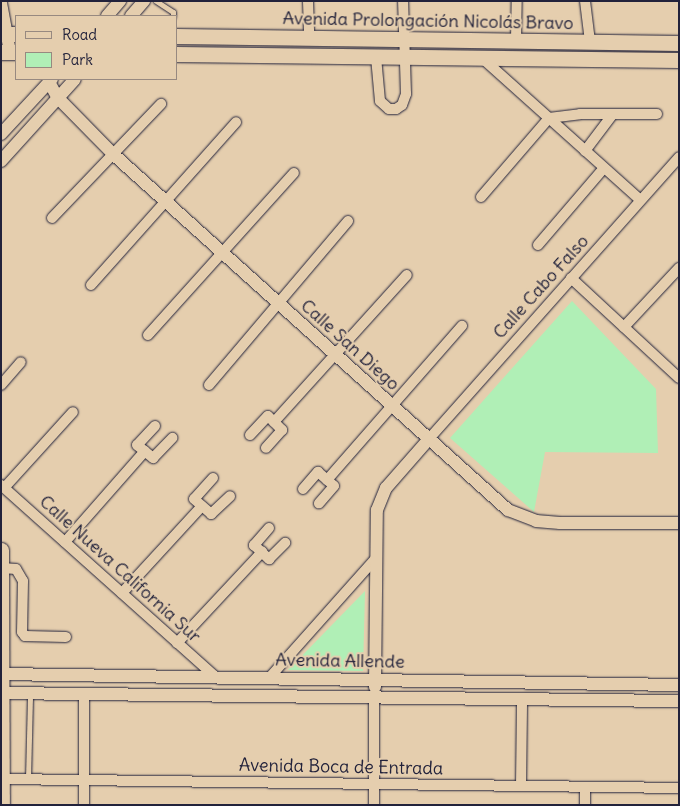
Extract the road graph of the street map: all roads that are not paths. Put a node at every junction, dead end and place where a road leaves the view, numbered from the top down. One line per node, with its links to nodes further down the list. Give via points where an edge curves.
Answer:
1 (120, 1): 9 (street)
2 (144, 1): 10 (street)
3 (156, 1): 11 (lane)
4 (308, 1): 14 (street)
5 (403, 1): 15 (street)
6 (517, 1): 16 (street)
7 (584, 1): 17 (street)
8 (1, 3): 12 (street)
9 (108, 15)
10 (132, 15)
11 (173, 15)
12 (9, 34): 19 (street)
13 (178, 36): 14 (main road, Avenida Prolongación Nicolás Bravo)
14 (309, 38): 15 (main road, Avenida Prolongación Nicolás Bravo)
15 (403, 39): 16 (main road, Avenida Prolongación Nicolás Bravo); 22 (street)
16 (516, 40): 17 (main road, Avenida Prolongación Nicolás Bravo)
17 (590, 42): 18 (main road, Avenida Prolongación Nicolás Bravo)
18 (679, 43)
19 (9, 52)
20 (178, 54): 21 (main road, Avenida Prolongación Nicolás Bravo)
21 (376, 57): 22 (main road, Avenida Prolongación Nicolás Bravo); 22 (street, via 377,93 389,109 402,105 405,99)
22 (403, 57): 23 (main road, Avenida Prolongación Nicolás Bravo)
23 (482, 58): 24 (main road, Avenida Prolongación Nicolás Bravo); 31 (street)
24 (679, 60)
25 (51, 80): 27 (street, Calle San Diego); 33 (street)
26 (74, 80): 27 (street)
27 (58, 98): 35 (street, Calle San Diego); 37 (street)
28 (161, 104): 35 (street)
29 (613, 114): 30 (street); 31 (street); 34 (street)
30 (658, 114)
31 (549, 118): 34 (street); 40 (street)
32 (236, 122): 42 (street)
33 (1, 134)
34 (585, 151): 38 (street)
35 (114, 154): 42 (street, Calle San Diego); 43 (street)
36 (679, 157): 41 (street, Calle Cabo Falso)
37 (1, 161)
38 (604, 168): 41 (street); 45 (street)
39 (294, 173): 46 (street)
40 (481, 197)
41 (640, 200): 49 (street, Calle Cabo Falso)
42 (167, 202): 46 (street, Calle San Diego); 50 (street)
43 (52, 218)
44 (348, 221): 51 (street)
45 (538, 245)
46 (222, 253): 51 (street, Calle San Diego); 54 (street)
47 (679, 268): 53 (street)
48 (407, 275): 55 (street)
49 (571, 278): 53 (street); 66 (street, Calle Cabo Falso)
50 (91, 285)
51 (278, 303): 55 (street, Calle San Diego); 59 (street)
52 (462, 326): 60 (street)
53 (624, 327): 57 (street)
54 (148, 335)
55 (335, 355): 60 (street, Calle San Diego); 62 (street)
56 (21, 362): 58 (street)
57 (679, 378)
58 (1, 385)
59 (209, 385)
60 (392, 406): 66 (street, Calle San Diego); 70 (street)
61 (73, 412): 71 (street)
62 (275, 423): 64 (street); 67 (street)
63 (155, 426): 68 (street, via 137,445)
64 (250, 435)
65 (172, 438): 68 (street, via 153,458)
66 (428, 440): 76 (street, Calle San Diego, via 490,496 523,517 560,523); 82 (street, via 396,474 380,501 375,519)
67 (266, 448)
68 (145, 451): 78 (street)
69 (213, 478): 75 (street, via 194,498)
70 (327, 480): 72 (street, via 318,472); 74 (street, via 334,486)
71 (3, 486): 78 (street, Calle Nueva California Sur)
72 (302, 489)
73 (230, 496): 75 (street, via 211,514)
74 (319, 503)
75 (202, 506): 85 (street)
76 (679, 523)
77 (269, 528): 81 (street, via 254,545)
78 (65, 542): 85 (street, Calle Nueva California Sur)
79 (285, 543): 81 (street, via 269,559)
80 (1, 550): 83 (main road)
81 (262, 552): 87 (street)
82 (375, 559): 90 (street); 91 (street)
83 (2, 568): 84 (main road); 86 (street, via 16,569 23,581 22,632 25,636)
84 (2, 586): 88 (main road)
85 (122, 593): 87 (street, Calle Nueva California Sur)
86 (66, 637)
87 (177, 643): 89 (street, Calle Nueva California Sur)
88 (2, 674): 89 (street, Avenida Allende); 93 (main road)
89 (216, 677): 90 (street, Avenida Allende)
90 (270, 678): 91 (street, Avenida Allende)
91 (375, 680): 92 (street, Avenida Allende); 96 (street)
92 (679, 685)
93 (2, 693): 94 (street, Avenida Allende); 99 (main road)
94 (30, 693): 95 (street, Avenida Allende); 100 (lane)
95 (84, 694): 96 (street, Avenida Allende); 101 (street)
96 (374, 697): 97 (street, Avenida Allende); 102 (street)
97 (522, 699): 98 (street, Avenida Allende); 103 (street)
98 (679, 701)
99 (2, 779): 100 (street, Avenida Boca de Entrada); 106 (main road)
100 (28, 779): 101 (street, Avenida Boca de Entrada)
101 (84, 780): 102 (street, Avenida Boca de Entrada); 107 (street)
102 (374, 784): 103 (street, Avenida Boca de Entrada); 108 (street)
103 (521, 786): 104 (street, Avenida Boca de Entrada)
104 (585, 786): 105 (street, Avenida Boca de Entrada); 109 (street)
105 (679, 788)
106 (2, 805)
107 (84, 805)
108 (374, 805)
109 (585, 805)

